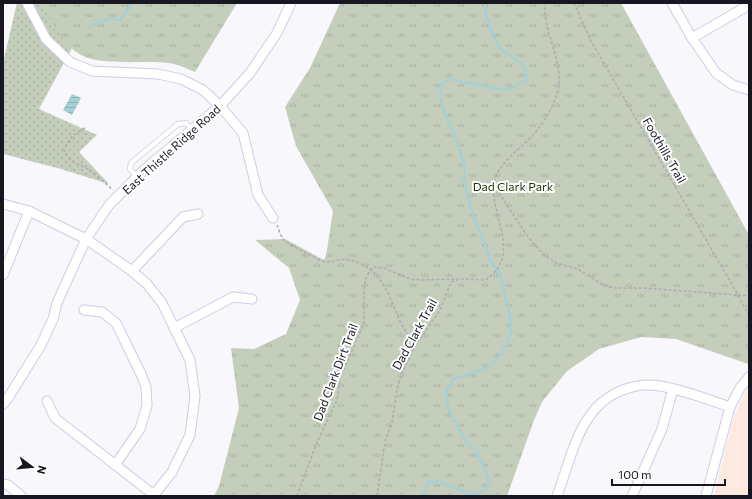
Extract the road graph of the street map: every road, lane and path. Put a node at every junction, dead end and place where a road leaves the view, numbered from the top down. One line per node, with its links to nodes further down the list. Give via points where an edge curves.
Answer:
1 (27, 3): 9 (street, via 46,39 70,62 92,71 158,74 181,79 203,90)
2 (291, 3): 9 (street, East Thistle Ridge Road, via 277,33 250,73)
3 (545, 3): 13 (path, via 546,20 558,67 558,90 548,114 537,130 504,164)
4 (574, 3): 24 (path, Foothills Trail, via 592,41)
5 (672, 3): 7 (street)
6 (749, 5): 7 (street)
7 (692, 38): 8 (street, via 716,73 733,85)
8 (749, 90)
9 (220, 106): 11 (street, East Thistle Ridge Road); 18 (street, via 243,133 258,195)
10 (85, 128): 14 (path, via 74,134 67,142 64,150 66,155 91,171)
11 (192, 129): 12 (street, East Thistle Ridge Road); 12 (lane, via 186,123 178,124 131,163 130,169)
12 (137, 177): 14 (street, East Thistle Ridge Road)
13 (494, 184): 23 (path, via 504,250 499,266 487,278); 24 (path, via 528,237 542,253 556,263 578,269 615,288)
14 (119, 195): 19 (street, East Thistle Ridge Road)
15 (3, 204): 16 (street)
16 (29, 211): 19 (street); 22 (street)
17 (198, 214): 21 (street, via 182,217)
18 (273, 218): 20 (path, via 284,241 324,262 346,259 356,261)
19 (86, 239): 21 (street); 34 (street, East Thistle Ridge Road, via 57,303 42,345)
20 (370, 270): 23 (path, via 375,267 384,268 410,279); 30 (path, via 380,278 404,328); 40 (path, Dad Clark Dirt Trail, via 364,290 364,323 340,378 337,400 315,447)
21 (132, 271): 29 (street, via 147,284 162,303)
22 (3, 275)
23 (459, 279): 30 (path, Dad Clark Trail, via 451,282 440,310)
24 (738, 295): 25 (path); 28 (path, Foothills Trail)
25 (749, 296)
26 (252, 299): 29 (street, via 233,297)
27 (84, 310): 36 (street, via 102,312 116,323 146,387 146,405 140,429)
28 (749, 316)
29 (174, 328): 39 (street, via 190,360 196,396 190,435 172,472)
30 (416, 344): 41 (path, Dad Clark Trail, via 397,389)
31 (749, 377): 35 (street)
32 (673, 389): 35 (street); 42 (street, via 646,384 630,387 602,402 589,417 579,435); 43 (street, via 662,429)
33 (47, 402): 36 (street, via 55,418)
34 (3, 404)
35 (730, 407): 44 (street)
36 (115, 465): 39 (street)
37 (3, 484): 38 (street)
38 (21, 496)
39 (154, 496)
40 (297, 496)
41 (376, 496)
42 (557, 496)
43 (632, 496)
44 (706, 496)

